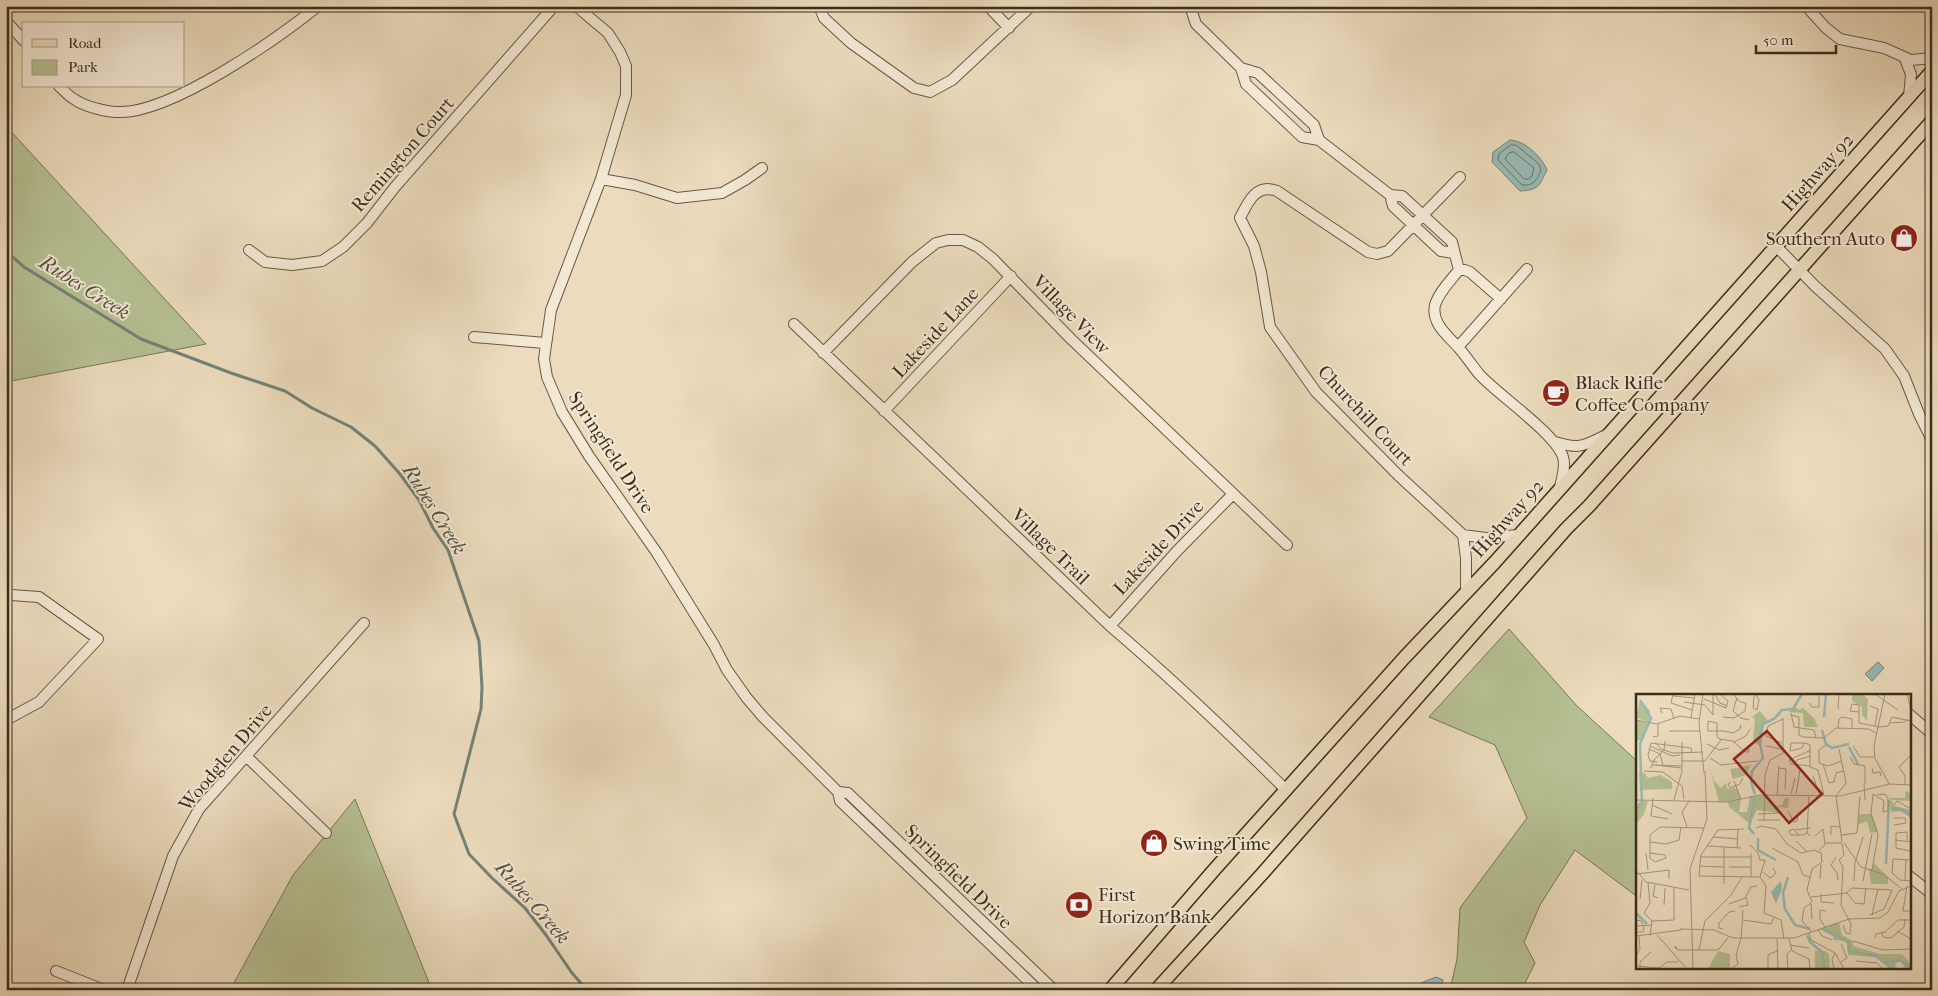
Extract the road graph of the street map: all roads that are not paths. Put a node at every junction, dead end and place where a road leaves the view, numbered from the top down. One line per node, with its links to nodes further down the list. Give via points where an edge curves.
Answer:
1 (318, 6): 16 (street, via 208,80 143,109 118,113 101,110 75,100)
2 (554, 6): 27 (street, Remington Court, via 343,247 322,261 292,265 265,262)
3 (576, 6): 22 (street, Springfield Drive, via 608,33 626,66 626,95)
4 (819, 6): 10 (street, via 824,18 851,43 914,88 930,92 952,80)
5 (988, 6): 10 (street)
6 (1031, 6): 10 (street)
7 (1190, 6): 14 (street, via 1196,24)
8 (1806, 6): 13 (street, via 1840,39 1884,48)
9 (6, 21): 11 (street)
10 (1009, 28)
11 (22, 39)
12 (1932, 58): 13 (street)
13 (1905, 59): 17 (street, via 1911,74)
14 (1241, 68): 19 (street, via 1258,72 1314,125); 19 (street, via 1246,84 1302,137)
15 (1932, 71): 17 (main road, Highway 92)
16 (62, 88)
17 (1909, 97): 26 (main road, Highway 92)
18 (1932, 121): 30 (main road)
19 (1319, 140): 23 (street)
20 (762, 168): 22 (street, via 722,193 677,198)
21 (1460, 177): 24 (street)
22 (601, 179): 36 (street, Springfield Drive, via 551,310)
23 (1390, 195): 24 (street, via 1402,196); 25 (street, via 1392,206)
24 (1424, 214): 25 (street); 28 (street, via 1452,242)
25 (1414, 225): 28 (street, via 1441,251); 46 (street, Churchill Court, via 1388,251 1368,252 1277,190 1268,188 1249,200 1240,218 1262,272 1270,327 1316,392)
26 (1776, 246): 30 (street); 40 (main road, Highway 92)
27 (249, 250)
28 (1454, 253): 31 (street)
29 (1528, 269): 33 (street)
30 (1800, 269): 41 (street, via 1891,356 1904,376); 67 (main road)
31 (1459, 270): 33 (street, via 1470,272); 37 (street, via 1441,292 1435,306 1436,318 1443,331)
32 (1011, 276): 38 (street, Village View, via 978,247 963,240 936,243 912,262); 39 (street, Lakeside Lane); 44 (street, Village View, via 1071,339)
33 (1501, 299): 37 (street)
34 (794, 324): 38 (street, Village Trail)
35 (474, 337): 36 (street)
36 (545, 343): 57 (street, Springfield Drive, via 547,377 562,412 657,553 727,670 763,717)
37 (1458, 347): 42 (street, via 1480,374)
38 (824, 353): 39 (street, Village Trail)
39 (884, 411): 51 (street, Village Trail)
40 (1610, 433): 42 (street, via 1572,447); 43 (main road, Highway 92)
41 (1932, 440)
42 (1555, 442): 43 (street, via 1563,458)
43 (1560, 487): 45 (main road, Highway 92)
44 (1233, 494): 47 (street, Village View); 51 (street, Lakeside Drive, via 1176,551)
45 (1518, 534): 46 (street, via 1486,538); 48 (main road, Highway 92)
46 (1463, 535): 48 (street)
47 (1287, 545)
48 (1466, 591): 56 (main road, Highway 92)
49 (11, 595): 53 (street, via 39,597 98,639 39,702)
50 (364, 623): 55 (street, Woodglen Drive)
51 (1110, 626): 56 (street, Village Trail)
52 (1910, 715): 54 (street)
53 (6, 720)
54 (1932, 734)
55 (246, 756): 58 (street); 63 (street, Woodglen Drive, via 199,809 173,856)
56 (1286, 790): 66 (main road, Highway 92)
57 (838, 792): 64 (street, Springfield Drive, via 840,801); 65 (street, Springfield Drive, via 848,793)
58 (326, 833)
59 (1910, 877): 60 (street)
60 (1932, 894)
61 (56, 971): 62 (street)
62 (104, 990)
63 (127, 990)
64 (1038, 990)
65 (1054, 990)
66 (1110, 990)
67 (1156, 990)

